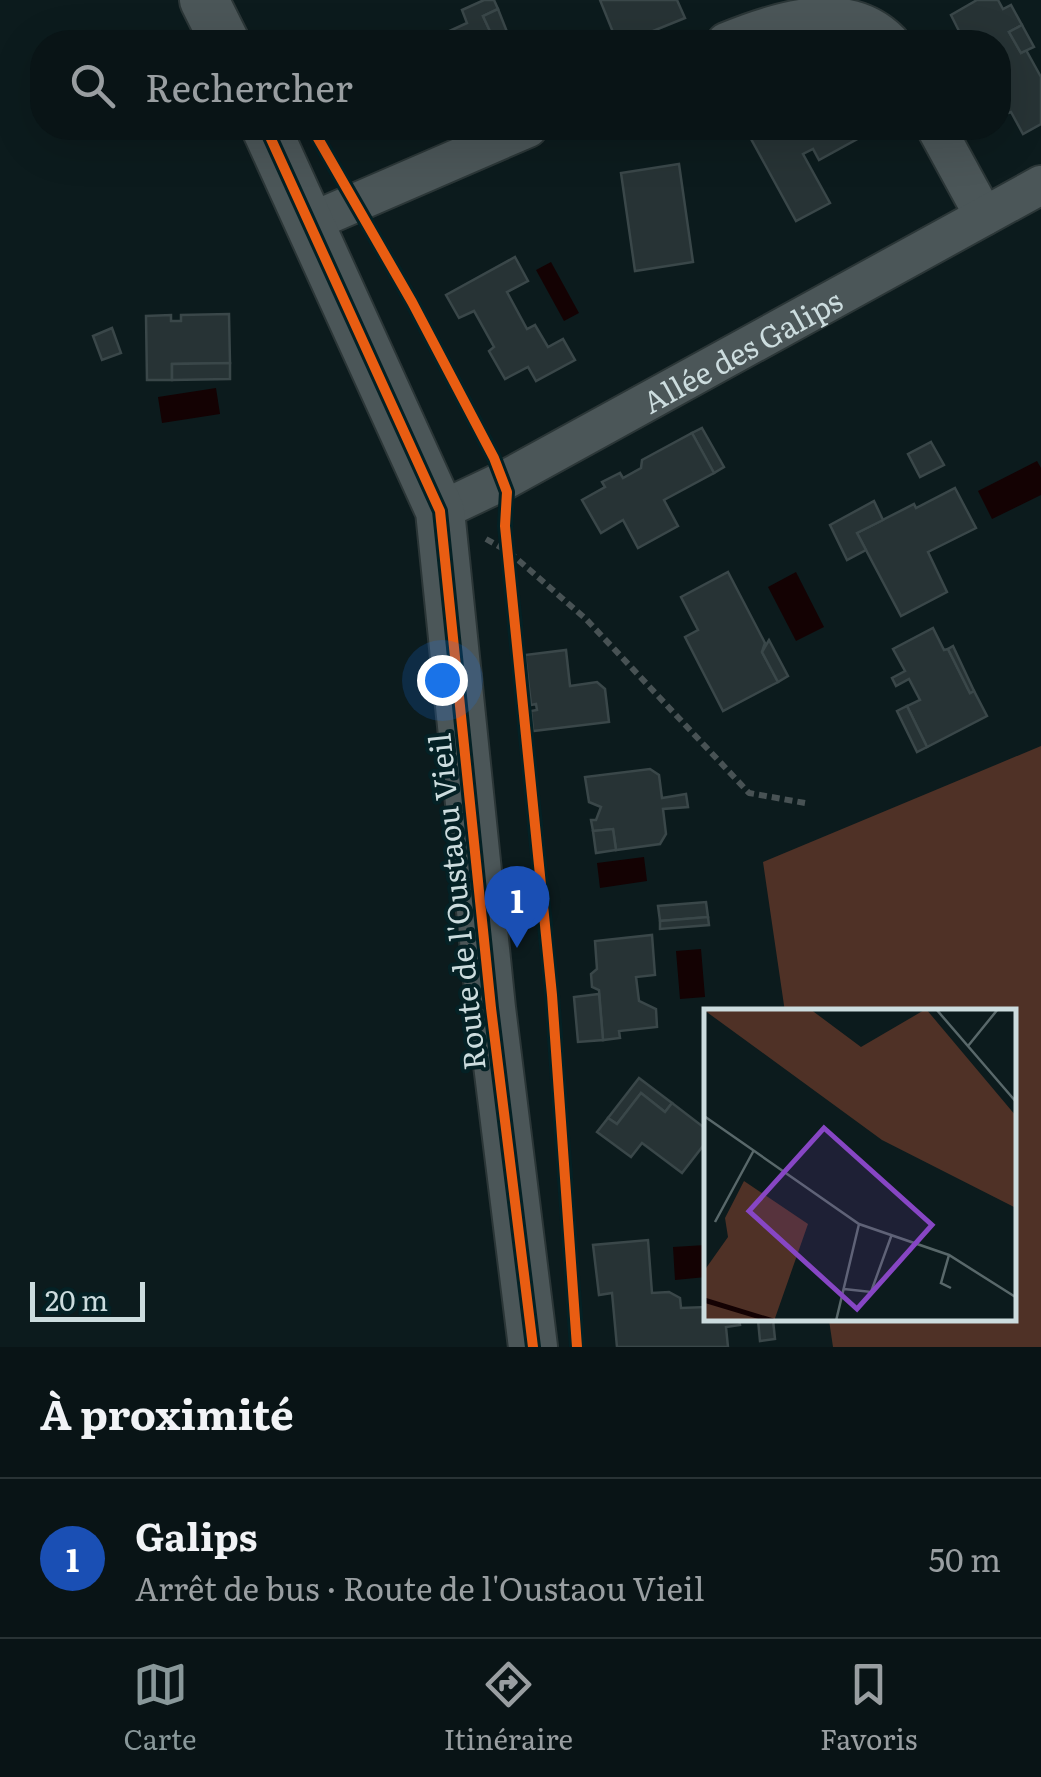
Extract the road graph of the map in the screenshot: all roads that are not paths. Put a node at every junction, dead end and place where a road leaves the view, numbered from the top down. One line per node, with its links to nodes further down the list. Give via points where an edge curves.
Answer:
1 (204, 0): 2 (street)
2 (219, 30)
3 (754, 30): 4 (street, via 816,4 838,2 871,14)
4 (882, 30)
5 (272, 140): 10 (street, Route de l'Oustaou Vieil)
6 (500, 140): 10 (street)
7 (943, 140): 9 (street)
8 (1041, 185): 9 (street, Allée des Galips)
9 (984, 216): 11 (street, Allée des Galips)
10 (311, 222): 11 (street, Route de l'Oustaou Vieil)
11 (440, 511): 12 (street, Route de l'Oustaou Vieil)
12 (532, 1347)

